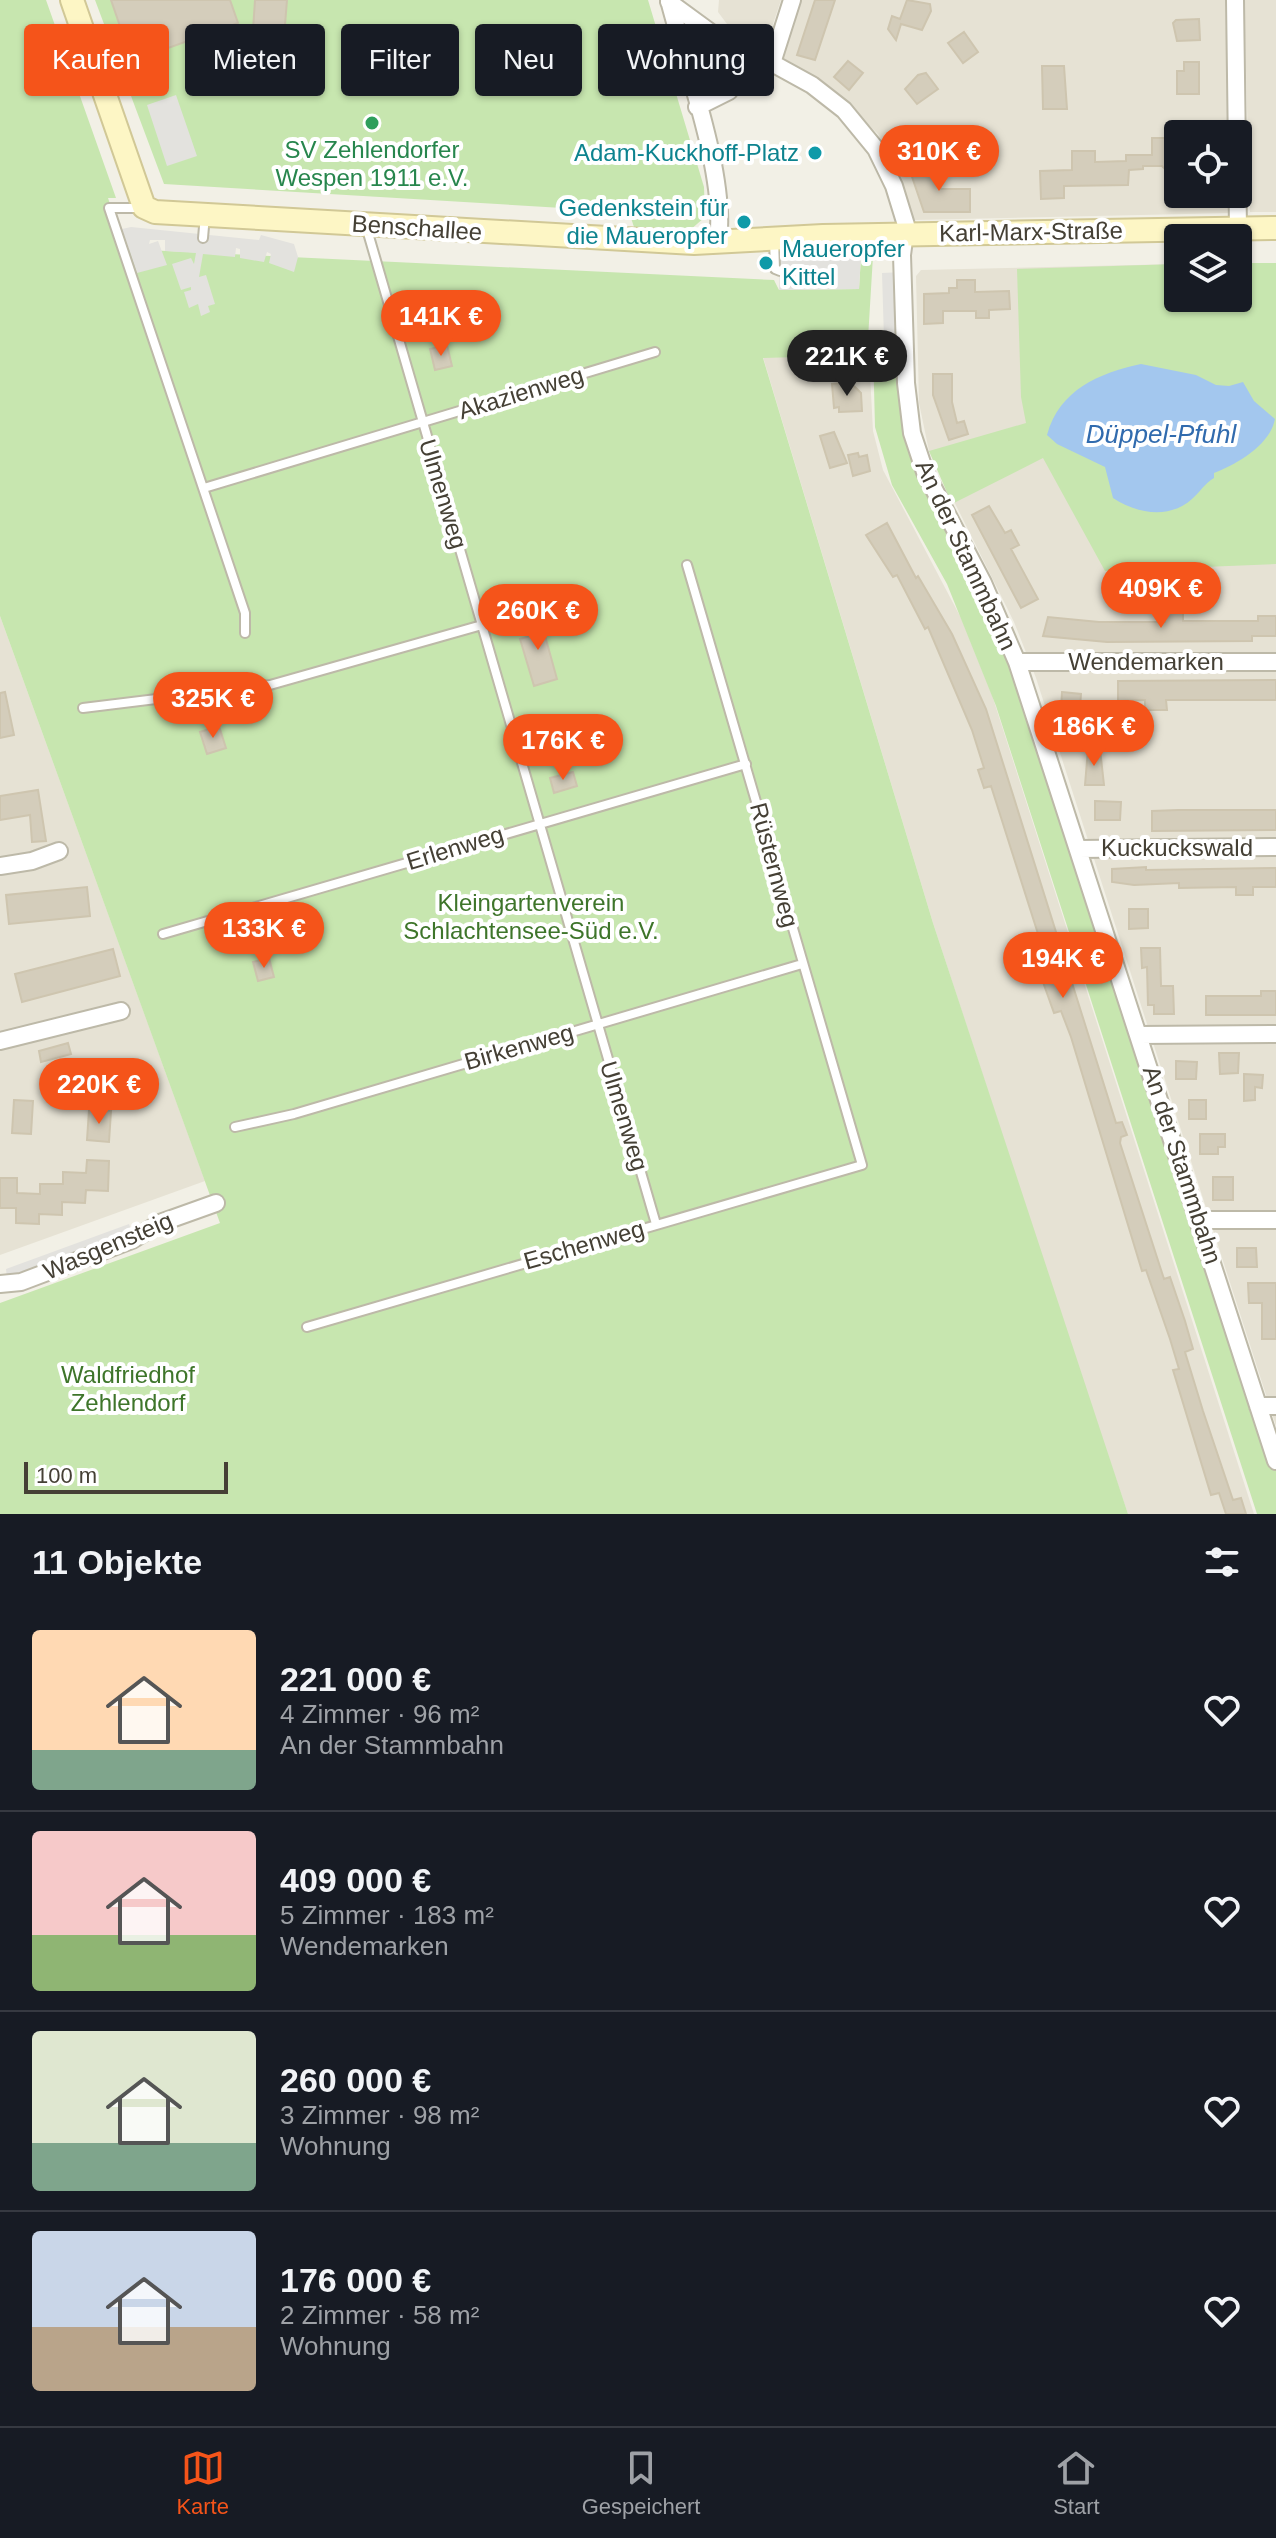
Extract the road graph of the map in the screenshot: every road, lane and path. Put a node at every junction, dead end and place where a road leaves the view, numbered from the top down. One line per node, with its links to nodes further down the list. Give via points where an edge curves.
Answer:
1 (72, 0): 6 (street)
2 (792, 0): 13 (street, An der Stammbahn, via 772,63 829,97 860,128 894,186)
3 (1235, 0): 9 (street)
4 (671, 1): 5 (street); 5 (street, via 710,32 733,70 729,91)
5 (697, 107): 16 (street, via 721,202)
6 (144, 207): 7 (street, Benschallee); 21 (lane, via 109,208)
7 (205, 215): 8 (street, Benschallee); 14 (lane)
8 (366, 224): 17 (street, Benschallee); 20 (lane, Ulmenweg)
9 (1238, 224)
10 (1252, 228): 11 (street, Karl-Marx-Straße)
11 (1276, 228)
12 (1164, 229): 13 (street, Karl-Marx-Straße)
13 (905, 234): 15 (street, Karl-Marx-Straße); 25 (street, An der Stammbahn, via 906,383 912,433 925,472)
14 (203, 238)
15 (774, 238): 16 (street, Karl-Marx-Straße); 18 (lane, via 775,269)
16 (718, 241): 17 (street, Karl-Marx-Straße)
17 (690, 243)
18 (780, 271)
19 (655, 352): 20 (lane, Akazienweg)
20 (422, 424): 21 (lane, Akazienweg); 23 (lane, Ulmenweg)
21 (204, 488): 24 (lane, via 245,613)
22 (687, 565): 28 (lane, Rüsternweg)
23 (482, 625): 27 (lane, via 270,685); 29 (lane, Ulmenweg)
24 (245, 633)
25 (1017, 662): 26 (street, Wendemarken); 31 (street, An der Stammbahn)
26 (1276, 662)
27 (83, 708)
28 (746, 764): 29 (lane, Erlenweg); 35 (lane, Rüsternweg)
29 (538, 823): 34 (lane, Erlenweg); 37 (lane, Ulmenweg)
30 (1276, 847): 31 (street, Kuckuckswald)
31 (1079, 849): 39 (street, An der Stammbahn)
32 (59, 851): 33 (street)
33 (0, 866)
34 (163, 934)
35 (802, 964): 37 (lane, Birkenweg); 42 (lane, Rüsternweg)
36 (121, 1011): 40 (street)
37 (597, 1024): 41 (lane, Birkenweg); 46 (lane, Ulmenweg)
38 (1276, 1034): 39 (street)
39 (1139, 1035): 44 (street, An der Stammbahn)
40 (0, 1041)
41 (235, 1127)
42 (862, 1165): 46 (lane, Eschenweg)
43 (216, 1203): 47 (street, Wasgensteig, via 91,1256 21,1282)
44 (1200, 1220): 45 (street); 49 (street, An der Stammbahn)
45 (1276, 1220)
46 (656, 1224): 48 (lane, Eschenweg)
47 (0, 1284)
48 (307, 1327)
49 (1258, 1406): 50 (street); 51 (street, An der Stammbahn)
50 (1276, 1406)
51 (1276, 1461)

